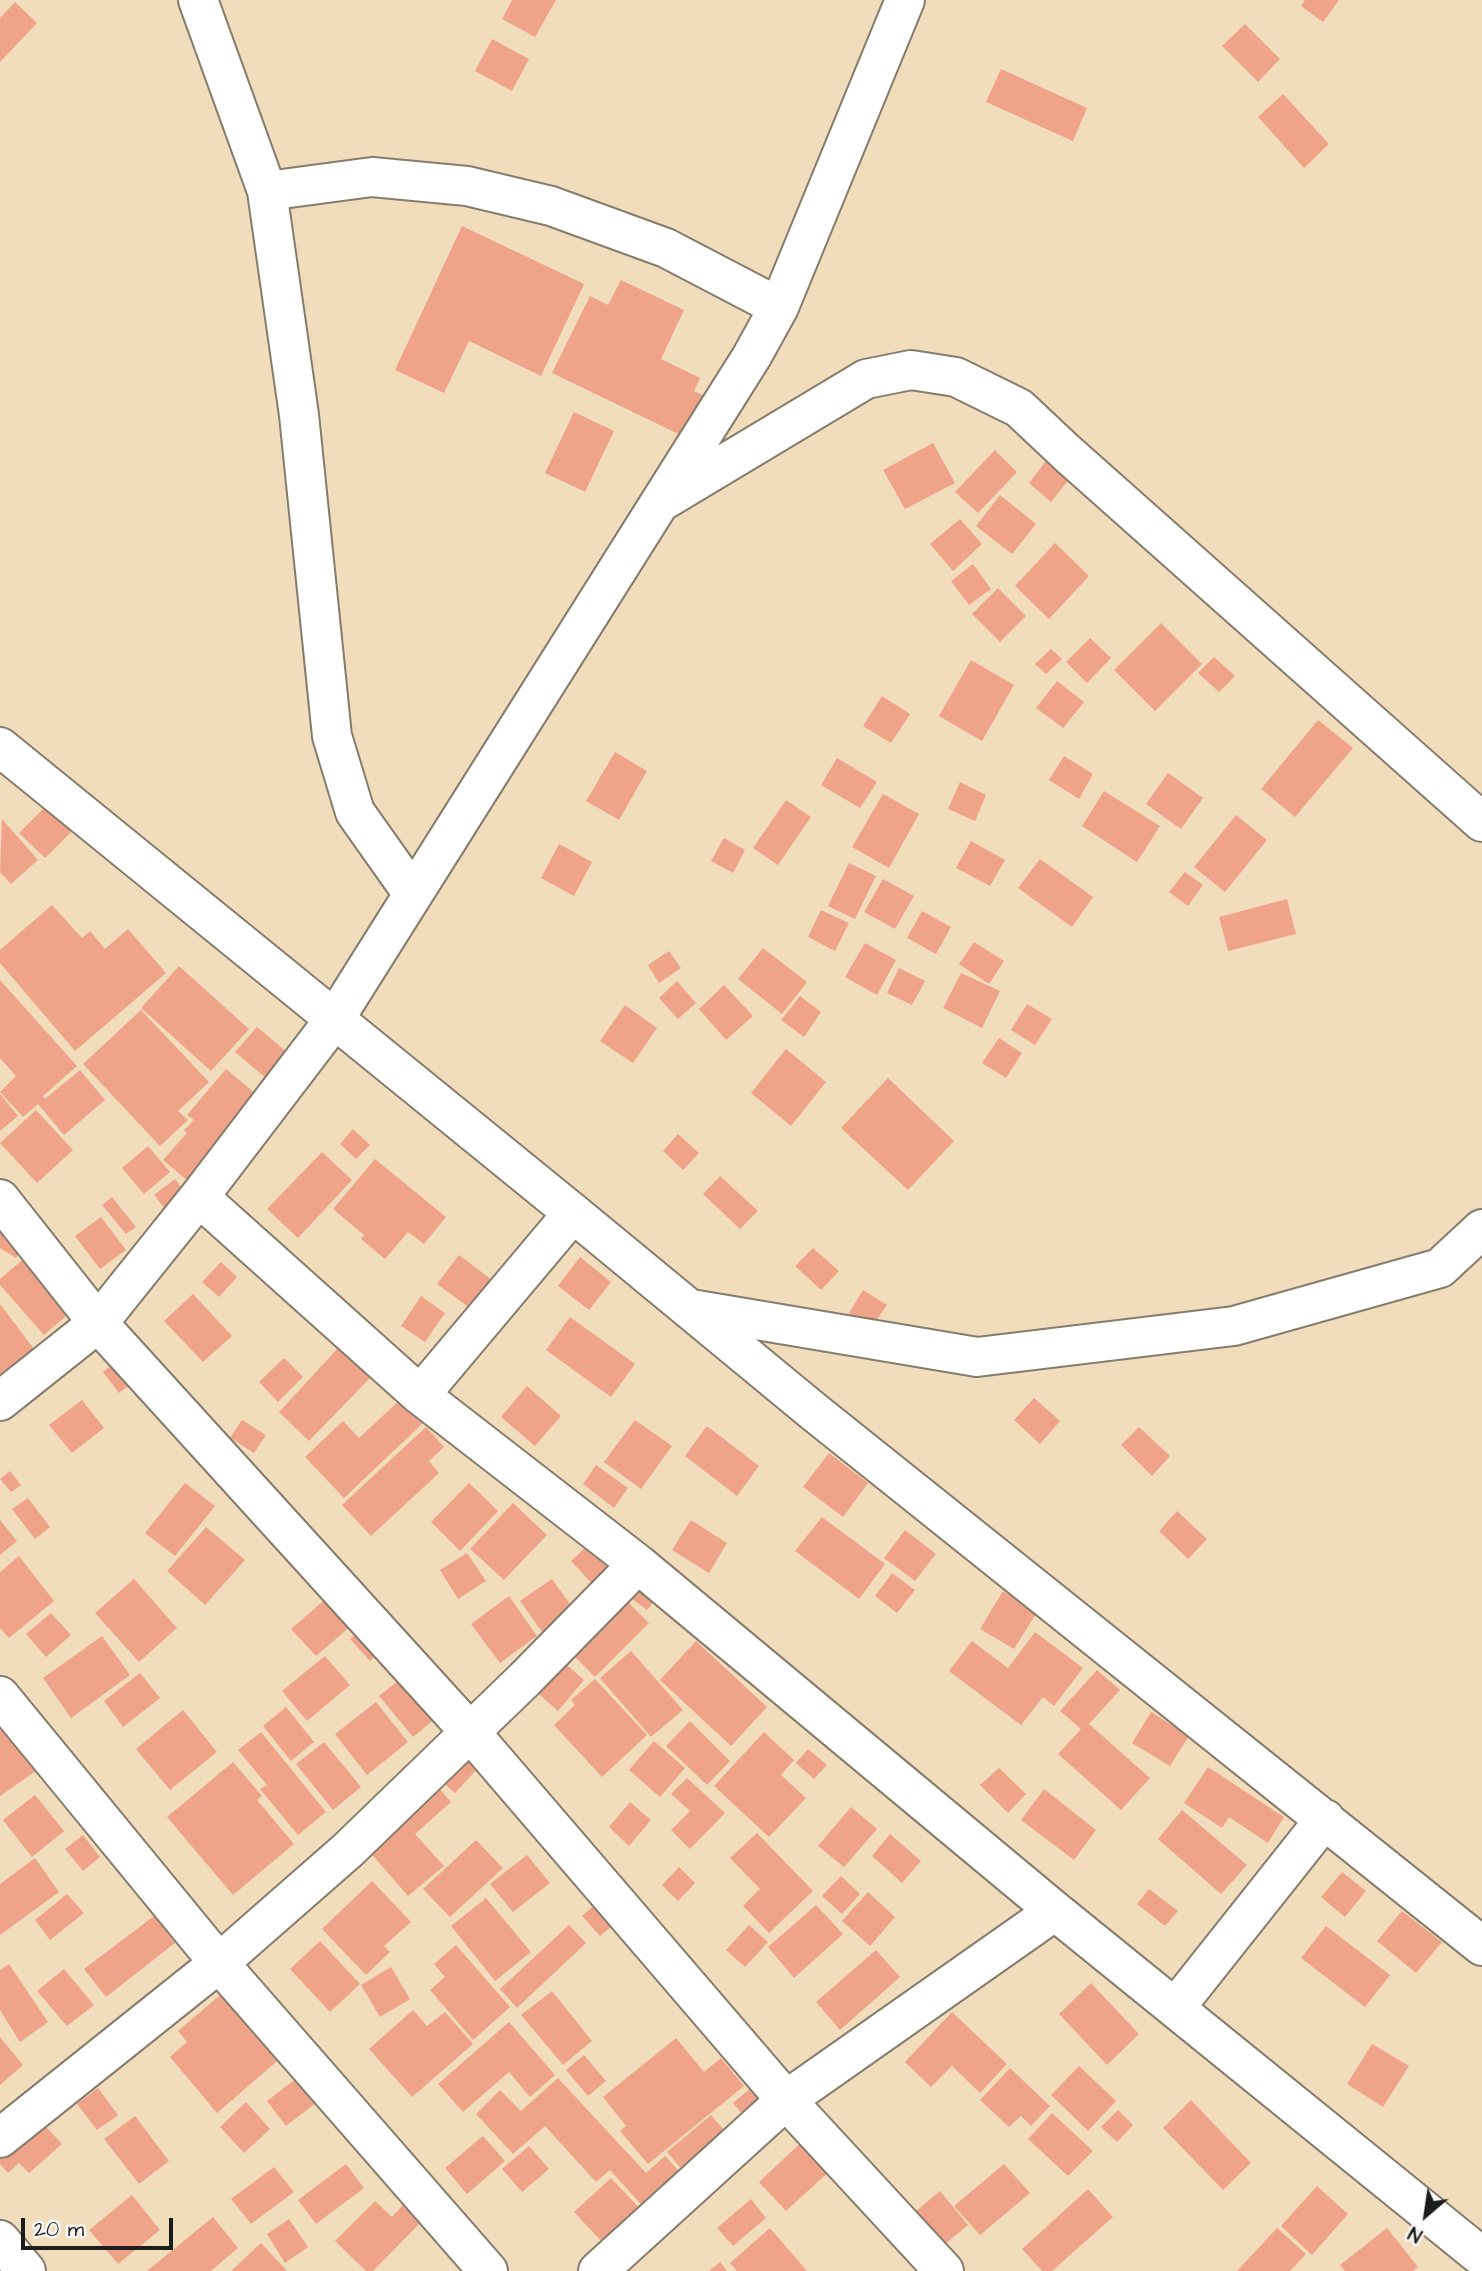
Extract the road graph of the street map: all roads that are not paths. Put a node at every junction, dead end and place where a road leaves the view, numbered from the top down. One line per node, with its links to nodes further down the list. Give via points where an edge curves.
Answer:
1 (198, 0): 3 (street)
2 (905, 0): 4 (street)
3 (267, 191): 4 (street, via 372,177 467,186 551,206 666,248); 8 (street, via 299,415 332,736 355,812)
4 (779, 307): 5 (street)
5 (660, 503): 7 (street, via 866,379 911,369 956,377 1019,408); 8 (street)
6 (0, 747): 9 (street)
7 (1482, 822)
8 (413, 894): 9 (street)
9 (334, 1020): 10 (street); 12 (street)
10 (199, 1197): 15 (street); 16 (street)
11 (0, 1199): 15 (street)
12 (573, 1213): 14 (street); 16 (street)
13 (1482, 1229): 14 (street, via 1440,1268 1234,1326 977,1357)
14 (690, 1309): 21 (street)
15 (98, 1323): 17 (street); 20 (street)
16 (420, 1395): 18 (street)
17 (0, 1401)
18 (638, 1564): 20 (street); 22 (street)
19 (0, 1696): 24 (street)
20 (470, 1732): 24 (street, via 348,1850); 26 (street)
21 (1325, 1819): 23 (street); 25 (street)
22 (1055, 1911): 25 (street); 26 (street)
23 (1482, 1946)
24 (219, 1963): 27 (street); 31 (street)
25 (1175, 2008): 29 (street)
26 (786, 2100): 32 (street); 33 (street)
27 (0, 2138)
28 (0, 2240): 30 (street)
29 (1482, 2257)
30 (26, 2271)
31 (488, 2271)
32 (598, 2271)
33 (944, 2271)

